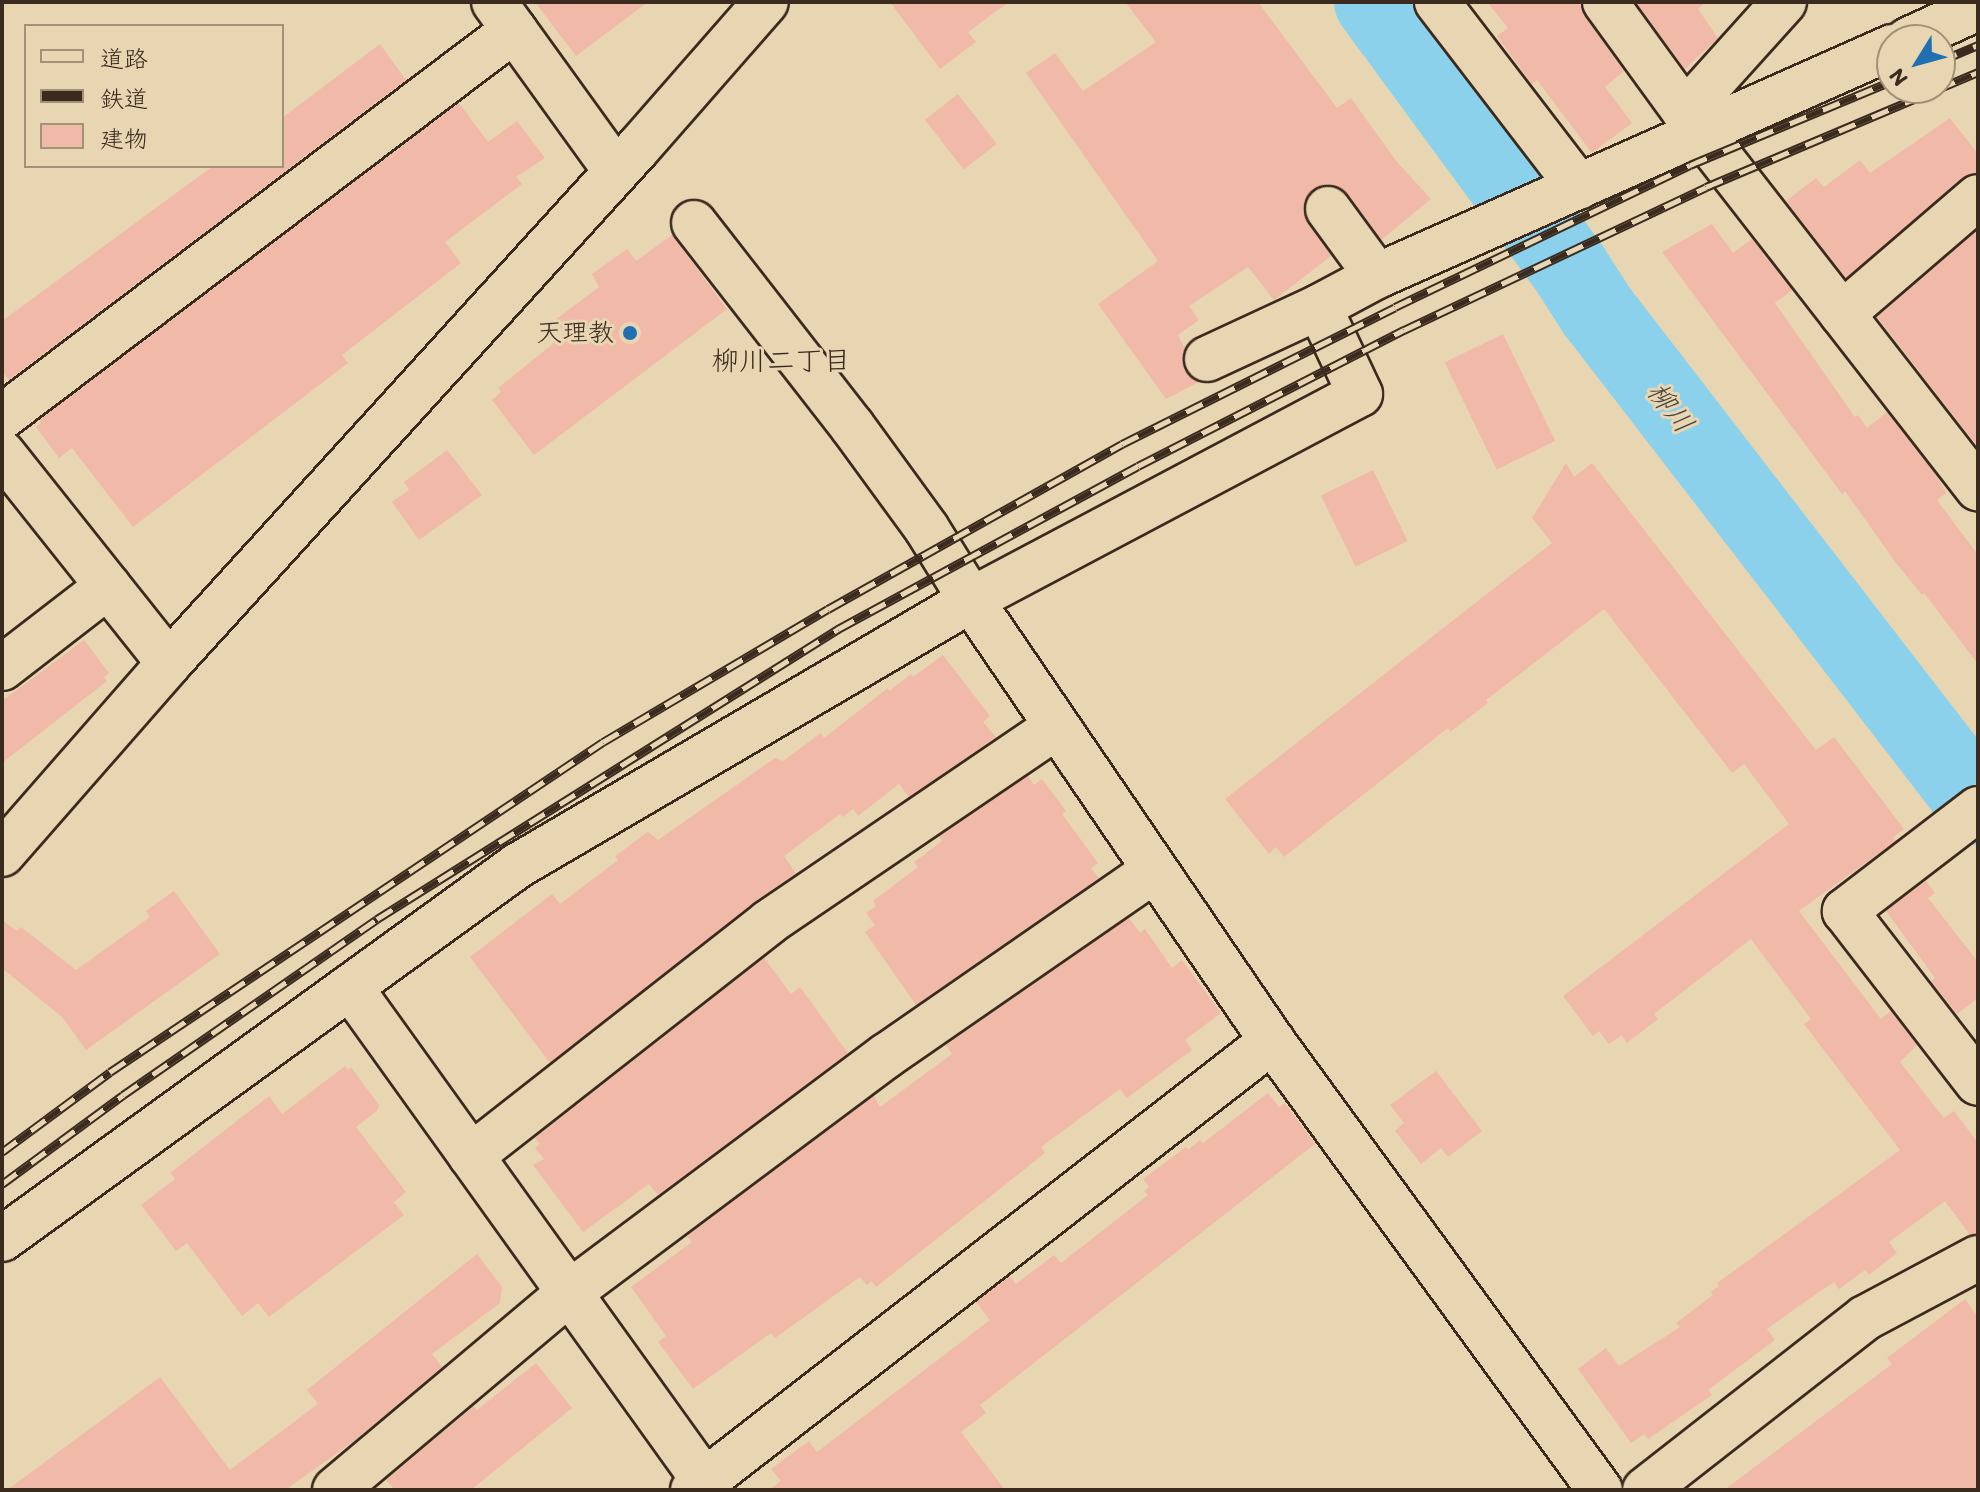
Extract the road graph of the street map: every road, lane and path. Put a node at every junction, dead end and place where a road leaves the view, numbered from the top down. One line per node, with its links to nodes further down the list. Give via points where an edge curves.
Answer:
1 (766, 2): 10 (street)
2 (1437, 2): 11 (street)
3 (1605, 2): 9 (street)
4 (1784, 2): 9 (street)
5 (1978, 8): 7 (street)
6 (504, 16): 10 (street); 19 (street)
7 (1943, 24)
8 (1876, 53): 9 (street)
9 (1694, 122): 11 (street); 17 (street)
10 (616, 171): 24 (street)
11 (1579, 187): 15 (street)
12 (1978, 197): 17 (street)
13 (1328, 209): 15 (street)
14 (694, 223): 23 (street, via 852,426)
15 (1377, 276): 16 (street)
16 (1319, 307): 18 (street); 23 (street, via 1360,394)
17 (1842, 314): 21 (street)
18 (1207, 359)
19 (2, 417)
20 (2, 453): 22 (street)
21 (1978, 488)
22 (108, 586): 24 (street); 25 (street)
23 (971, 600): 26 (street); 30 (street, via 517,866)
24 (169, 663): 28 (street)
25 (2, 668)
26 (1057, 726): 29 (street); 33 (street, via 769,922)
27 (1971, 815): 32 (street, via 1845,911)
28 (2, 854)
29 (1155, 870): 31 (street); 36 (street, via 886,1056)
30 (350, 987): 33 (street); 34 (street)
31 (1272, 1041): 37 (street); 39 (street)
32 (1978, 1083)
33 (471, 1156): 36 (street)
34 (2, 1239)
35 (1978, 1258): 40 (street, via 1865,1318)
36 (569, 1293): 37 (street); 38 (street)
37 (703, 1487)
38 (335, 1490)
39 (1600, 1490)
40 (1645, 1490)

